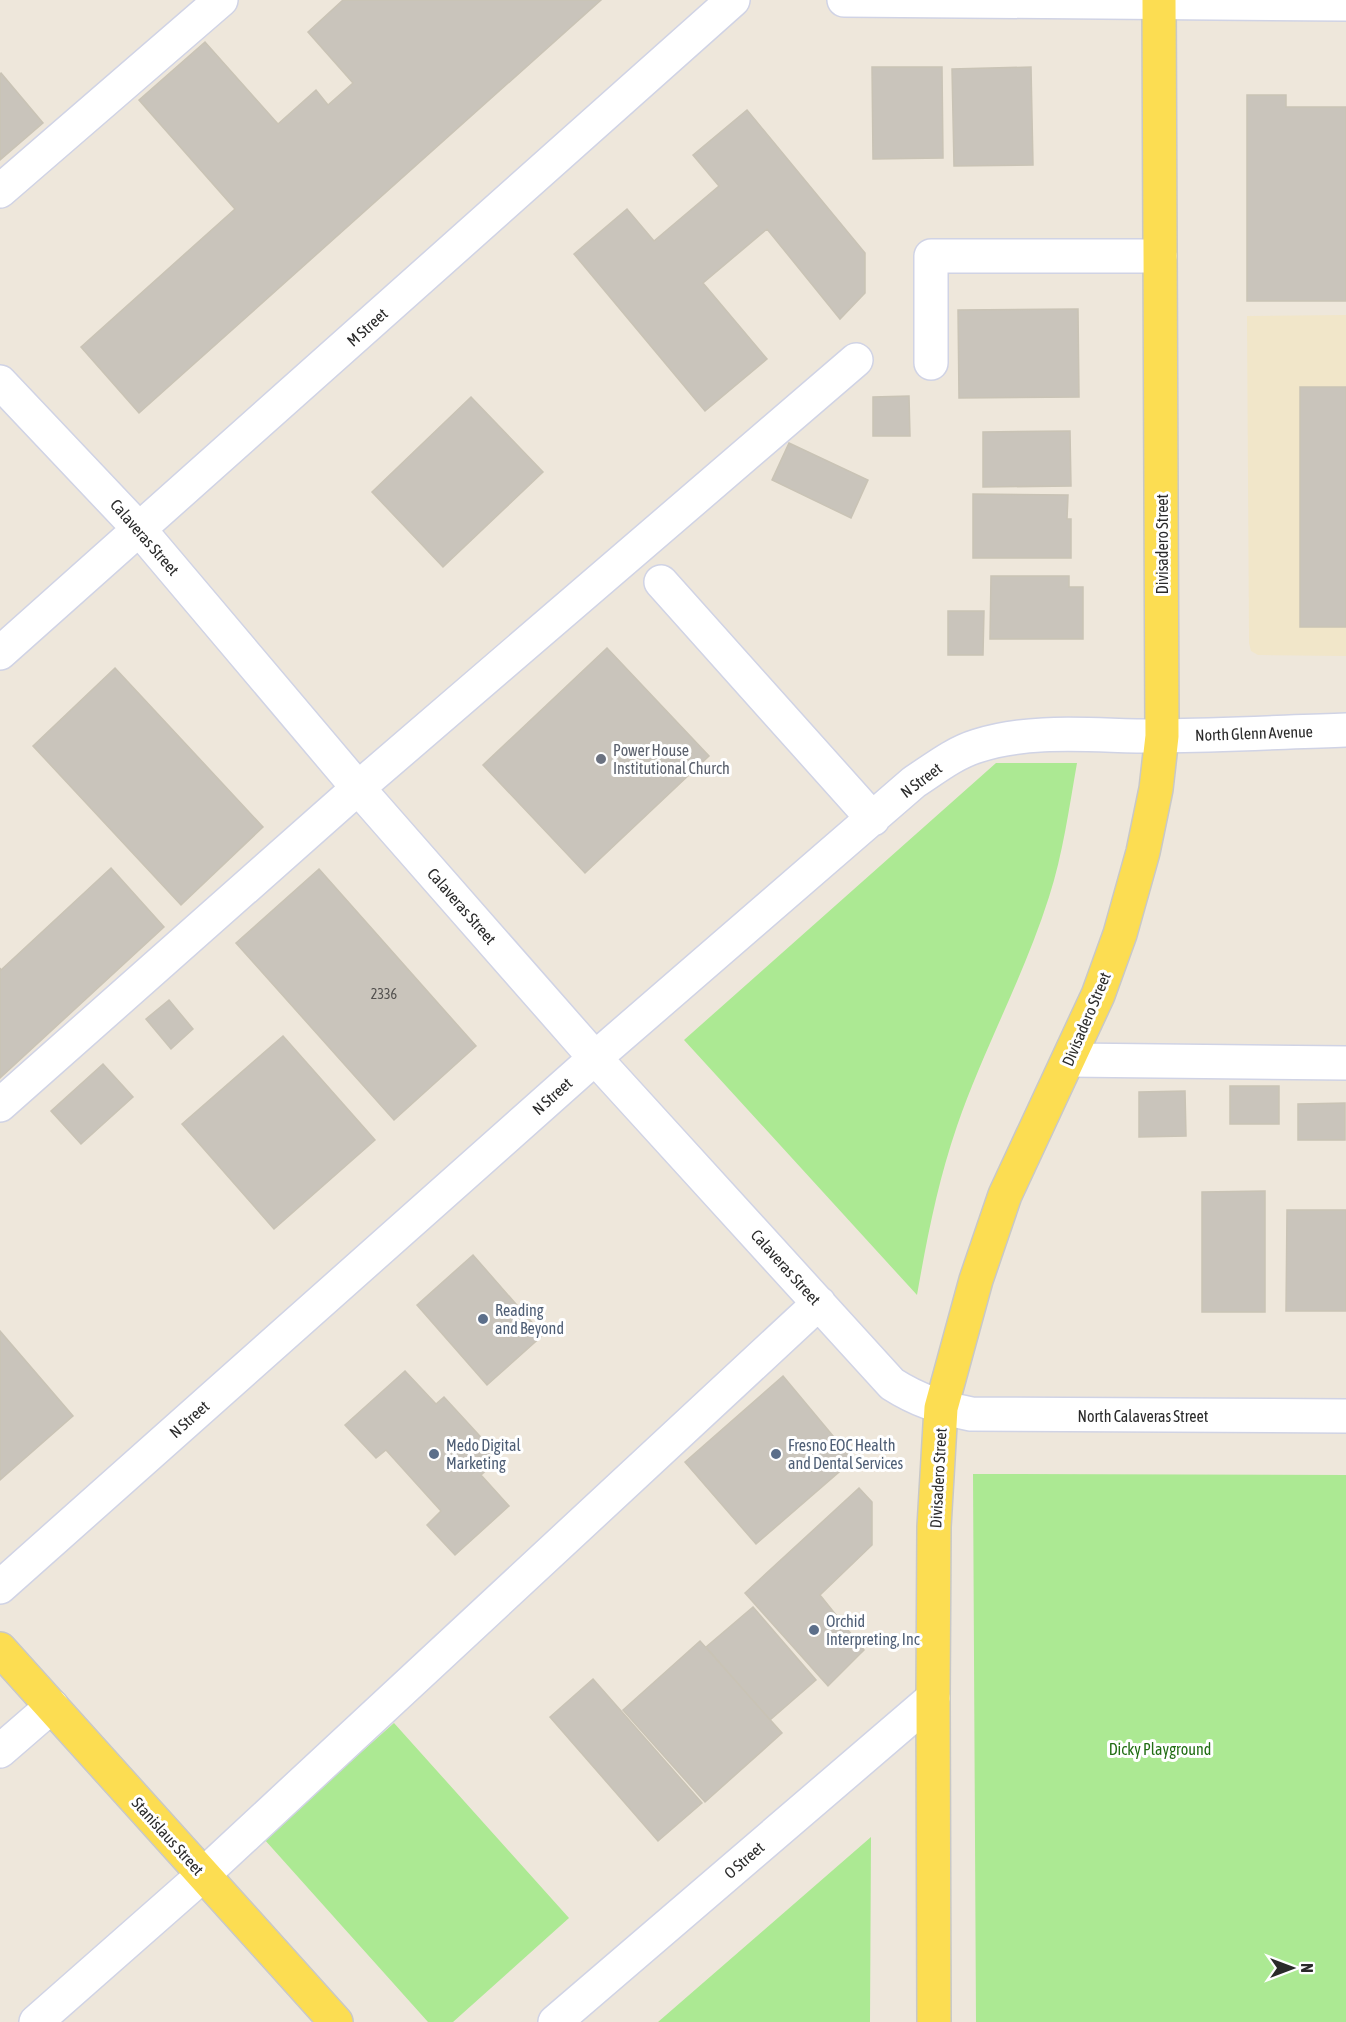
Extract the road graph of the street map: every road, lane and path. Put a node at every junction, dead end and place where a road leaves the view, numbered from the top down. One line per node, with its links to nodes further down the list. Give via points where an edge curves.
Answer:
1 (221, 0): 6 (street)
2 (733, 0): 11 (street, M Street)
3 (845, 0): 4 (street)
4 (1159, 1): 5 (street); 7 (main road, Divisadero Street)
5 (1346, 4)
6 (0, 191)
7 (1160, 256): 9 (street, via 931,256); 15 (main road, Divisadero Street)
8 (856, 360): 16 (street)
9 (931, 363)
10 (0, 382): 11 (street, Calaveras Street)
11 (139, 529): 13 (street, M Street); 16 (street, Calaveras Street)
12 (661, 582): 17 (street)
13 (0, 653)
14 (1346, 730): 15 (street, North Glenn Avenue)
15 (1162, 736): 17 (street, N Street, via 1041,736 975,746 914,782); 19 (main road, Divisadero Street, via 1143,852 1120,934)
16 (357, 788): 18 (street, Calaveras Street); 21 (street)
17 (873, 819): 18 (street, N Street)
18 (595, 1058): 22 (street, Calaveras Street); 25 (street, N Street)
19 (1069, 1060): 20 (street); 23 (main road, Divisadero Street, via 1005,1196 976,1280)
20 (1346, 1063)
21 (0, 1105)
22 (819, 1304): 23 (street, Calaveras Street, via 892,1384); 30 (street)
23 (941, 1408): 24 (street, North Calaveras Street, via 1000,1415); 27 (main road, Divisadero Street, via 934,1527)
24 (1346, 1416)
25 (0, 1587)
26 (0, 1649): 28 (main road, Stanislaus Street)
27 (933, 1698): 33 (street, O Street); 34 (main road, Divisadero Street)
28 (52, 1706): 29 (street); 30 (main road, Stanislaus Street)
29 (0, 1751)
30 (203, 1875): 31 (street); 32 (main road, Stanislaus Street)
31 (36, 2022)
32 (336, 2022)
33 (555, 2022)
34 (934, 2022)

